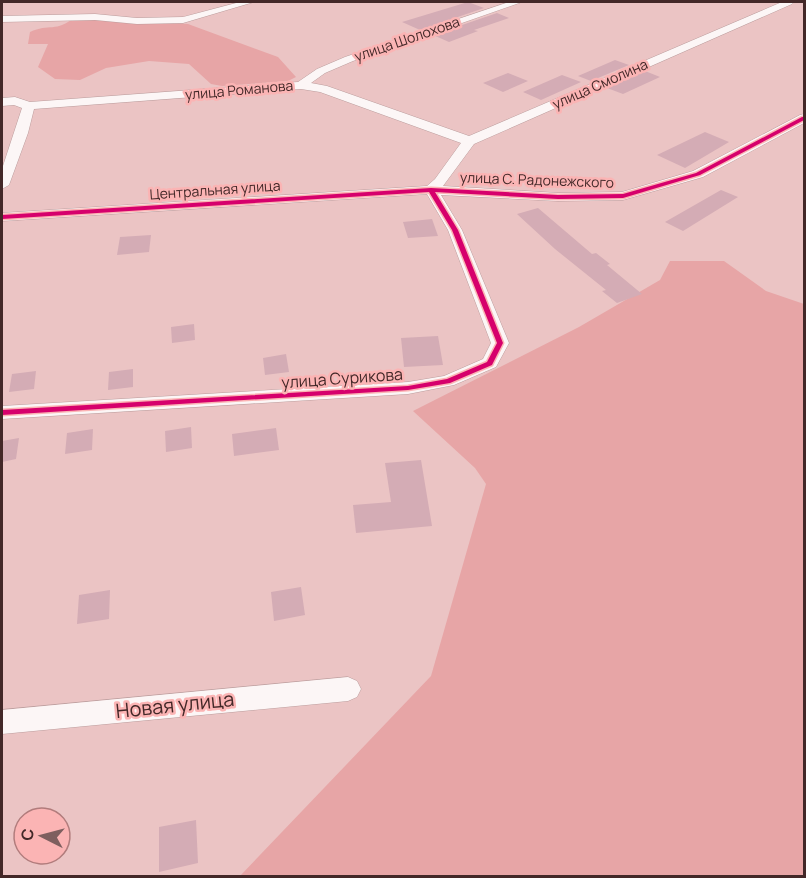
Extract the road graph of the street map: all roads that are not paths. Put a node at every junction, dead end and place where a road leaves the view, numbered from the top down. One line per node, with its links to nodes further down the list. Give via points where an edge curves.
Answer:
1 (249, 2): 4 (street, via 183,20 137,21 84,14)
2 (517, 2): 5 (street, улица Шолохова, via 321,70)
3 (789, 2): 9 (street, улица Смолина)
4 (2, 19)
5 (301, 85): 7 (street, улица Романова); 9 (street, улица Романова, via 323,89)
6 (2, 102): 7 (street, улица Романова)
7 (29, 106): 10 (street)
8 (804, 118): 11 (street, улица С. Радонежского, via 698,174 623,196)
9 (469, 141): 11 (street)
10 (2, 185)
11 (431, 190): 12 (street, Центральная улица); 13 (street, улица Сурикова, via 454,230 500,343 490,363 448,381 408,388)
12 (2, 217)
13 (2, 413)
14 (348, 689): 15 (street, Новая улица)
15 (2, 722)

